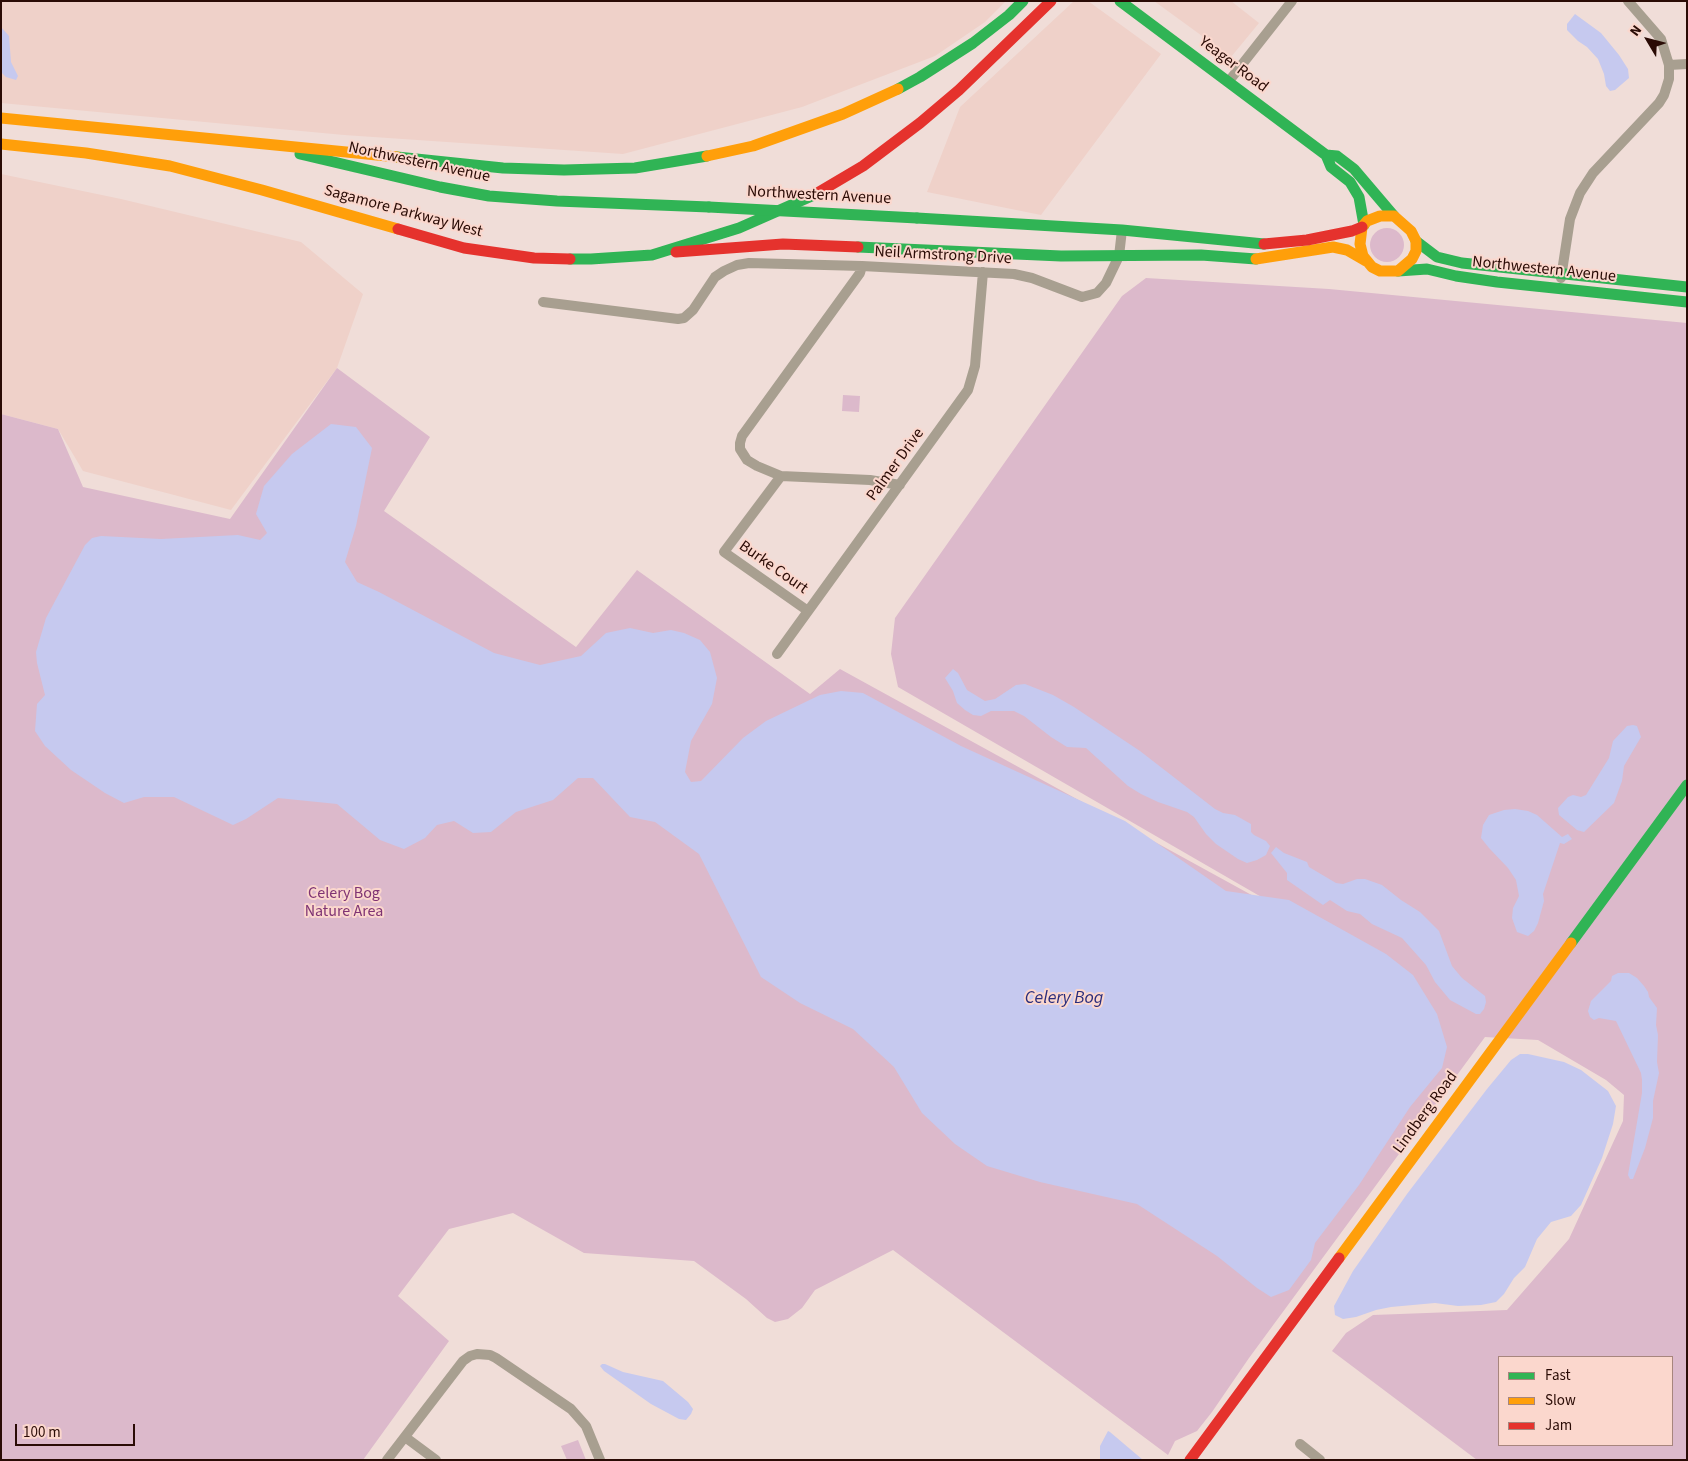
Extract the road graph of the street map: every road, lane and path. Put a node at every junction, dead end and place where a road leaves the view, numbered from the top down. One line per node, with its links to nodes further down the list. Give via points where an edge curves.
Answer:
1 (1023, 1): 11 (main road, via 973,43 882,97 753,146 686,160 635,168 503,168)
2 (1051, 1): 17 (main road, Sagamore Parkway West, via 959,90 863,166 810,198 764,218)
3 (1120, 1): 8 (main road, Yeager Road)
4 (1292, 1): 8 (street)
5 (1628, 1): 7 (street, via 1661,39)
6 (1687, 64): 7 (street)
7 (1669, 65): 23 (street, via 1667,87 1659,103 1593,173 1580,192 1570,219)
8 (1229, 81): 12 (main road, Yeager Road)
9 (1, 118): 11 (main road)
10 (1, 144): 17 (main road, Sagamore Parkway West, via 170,166 464,248 534,258)
11 (278, 146): 15 (main road, Northwestern Avenue, bridge, via 303,155 489,196)
12 (1326, 155): 13 (main road, Yeager Road, via 1337,156 1354,169); 14 (main road, Yeager Road, via 1331,167 1350,182 1359,197)
13 (1394, 216): 14 (main road, via 1380,216); 16 (main road, via 1408,228)
14 (1363, 226): 15 (main road, Northwestern Avenue, via 1307,240 1264,244); 19 (main road, via 1360,244)
15 (1122, 230): 18 (street, Neil Armstrong Drive)
16 (1416, 241): 21 (main road, via 1412,259); 23 (main road, Northwestern Avenue, via 1448,260)
17 (652, 255): 18 (main road, via 783,244)
18 (1119, 256): 19 (main road, via 1201,255 1254,259 1333,247 1347,250); 22 (street, Neil Armstrong Drive, via 1102,290 1082,297 1021,276)
19 (1366, 262): 21 (main road, via 1380,271)
20 (862, 266): 22 (street, Neil Armstrong Drive); 26 (street, Neil Armstrong Drive, via 737,265 716,277 693,310 678,319); 28 (street, Neil Armstrong Drive, via 742,436 740,449 747,460)
21 (1398, 270): 25 (main road, Northwestern Avenue, via 1427,269 1464,277)
22 (982, 272): 29 (street, Palmer Drive, via 975,366 968,390)
23 (1565, 275): 24 (main road, Northwestern Avenue); 25 (street)
24 (1687, 287)
25 (1563, 289): 27 (main road, Northwestern Avenue)
26 (543, 302)
27 (1687, 302)
28 (781, 476): 29 (street, via 870,480); 30 (street, Burke Court, via 724,552)
29 (900, 485): 30 (street, Palmer Drive)
30 (808, 611): 31 (street, Palmer Drive)
31 (777, 654)
32 (1687, 785): 38 (main road, Lindberg Road)
33 (405, 1437): 35 (street); 36 (street); 37 (street, via 463,1361 483,1354 496,1358 571,1409 586,1426)
34 (1300, 1444): 39 (street)
35 (388, 1460)
36 (436, 1460)
37 (600, 1460)
38 (1190, 1460)
39 (1320, 1460)

